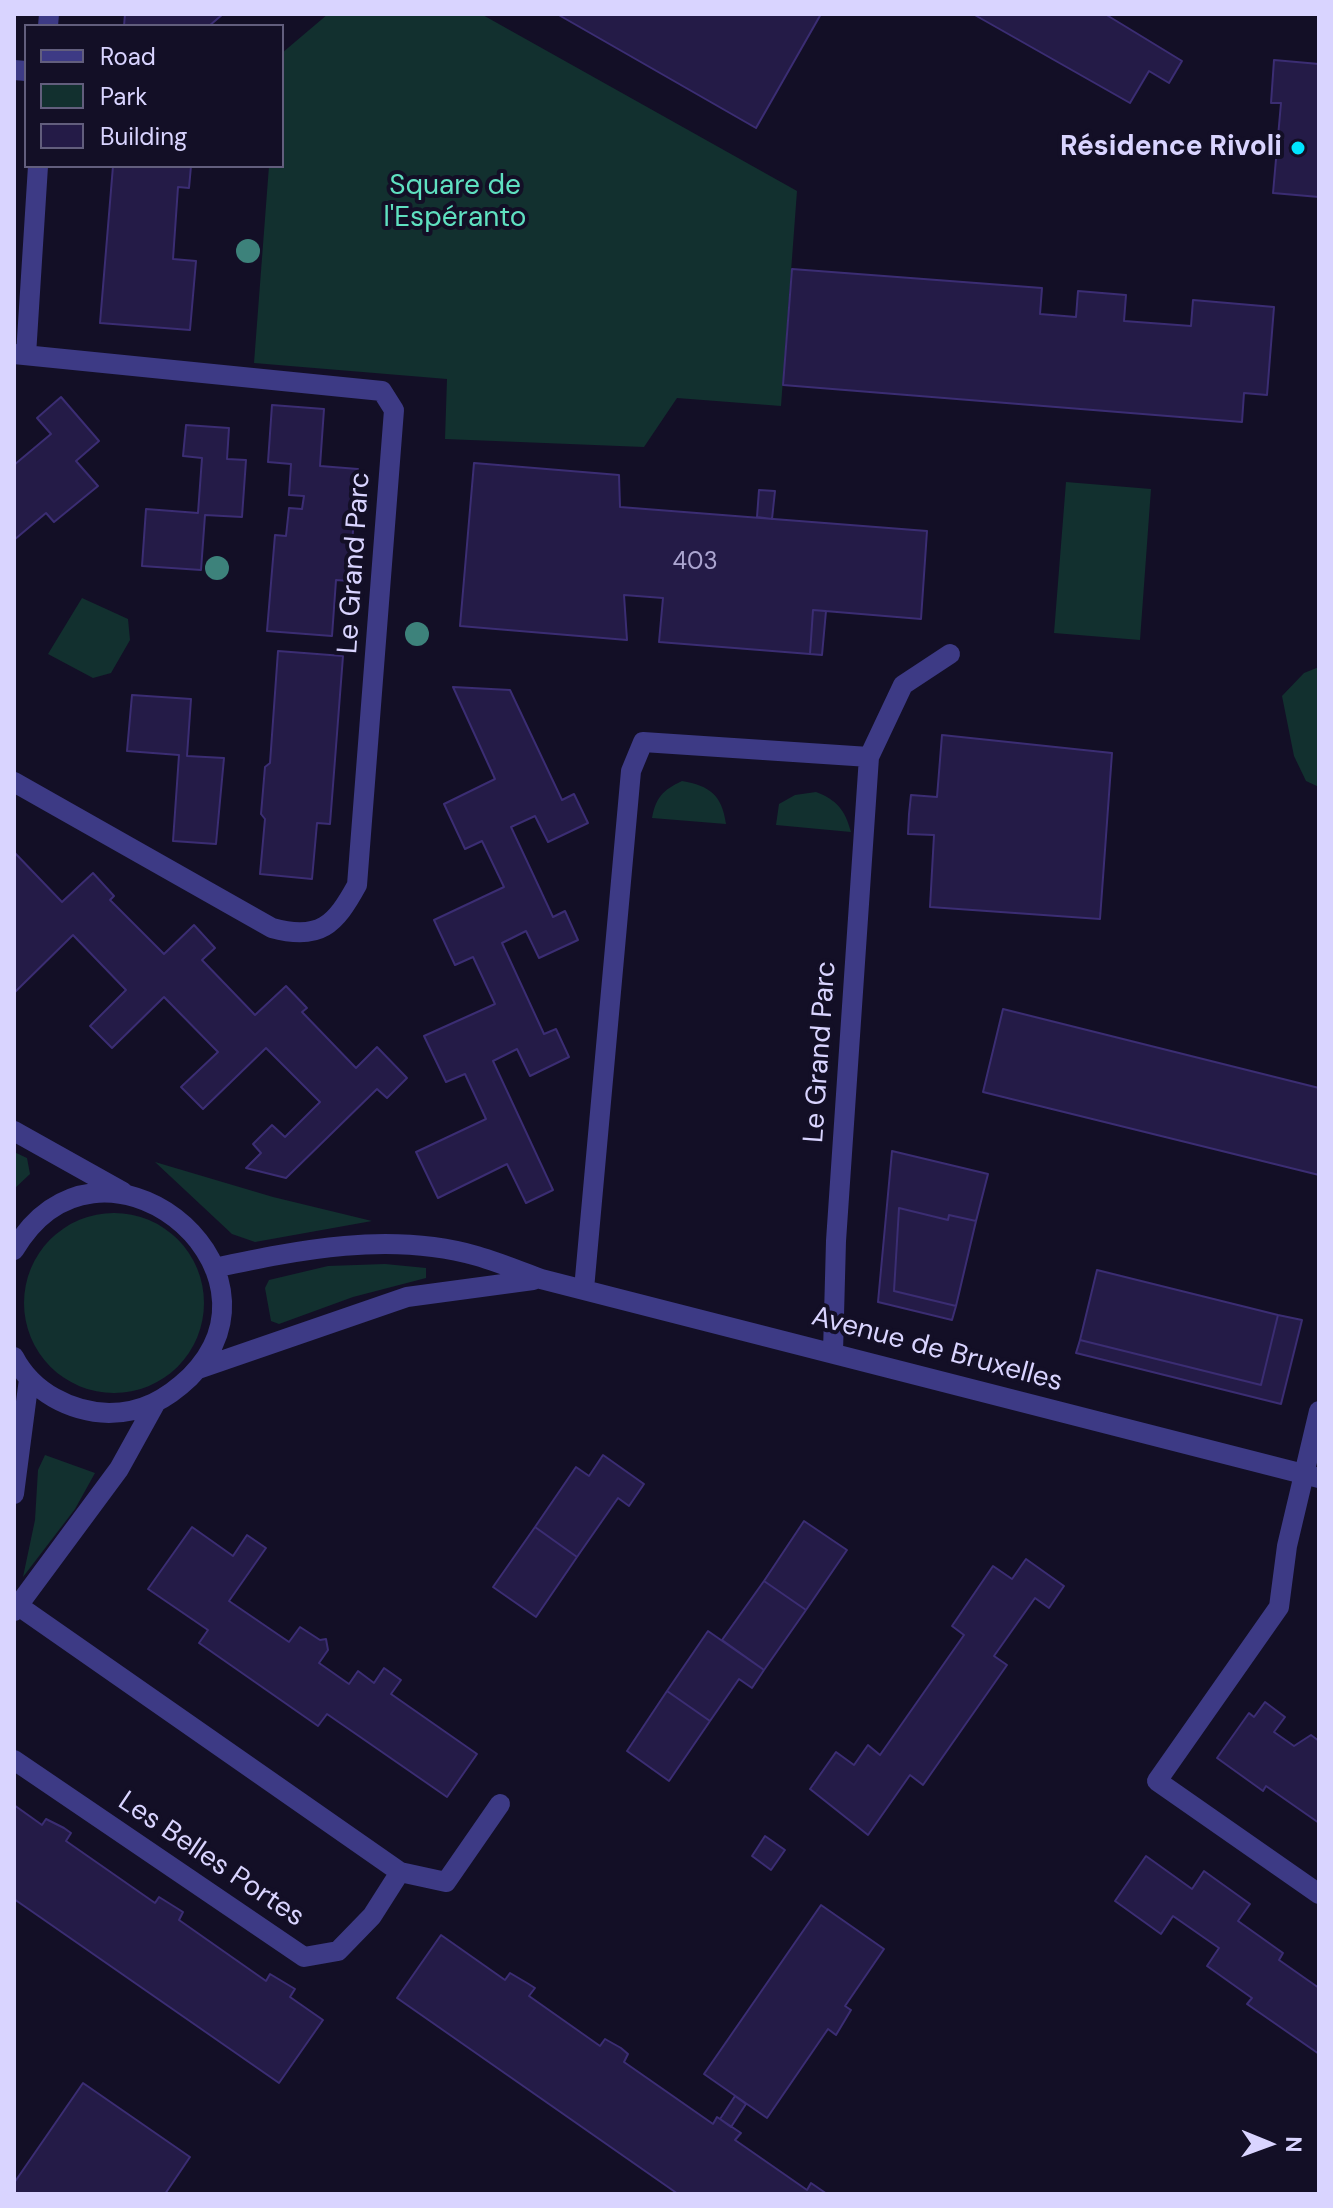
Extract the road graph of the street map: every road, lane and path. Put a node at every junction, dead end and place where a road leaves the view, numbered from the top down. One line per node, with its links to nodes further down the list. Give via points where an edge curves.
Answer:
1 (38, 168): 2 (street, Le Grand Parc)
2 (20, 355): 5 (street, Le Grand Parc, via 382,391 394,410 357,885 332,923 296,934 272,928)
3 (950, 654): 4 (street, Le Grand Parc, via 903,685)
4 (869, 757): 11 (street, via 643,742 631,771); 12 (street, Le Grand Parc)
5 (14, 782)
6 (14, 1131): 7 (street)
7 (127, 1194): 8 (street, via 100,1193 60,1205 38,1219); 9 (street, via 174,1214 198,1238)
8 (14, 1250)
9 (214, 1268): 10 (street, Avenue de Bruxelles, via 324,1247 397,1245 475,1255); 14 (street, via 219,1320)
10 (541, 1279): 11 (street, Avenue de Bruxelles); 14 (street, Avenue de Bruxelles, via 407,1297)
11 (584, 1289): 12 (street, Avenue de Bruxelles)
12 (833, 1352): 18 (street, Avenue de Bruxelles)
13 (14, 1357): 15 (street)
14 (198, 1369): 16 (street)
15 (29, 1379): 16 (street, via 79,1409 117,1413); 19 (street)
16 (155, 1404): 20 (street, via 119,1469)
17 (1319, 1411): 18 (street)
18 (1311, 1476): 24 (street, via 1287,1546 1279,1607 1157,1781)
19 (14, 1494)
20 (17, 1609): 23 (street)
21 (14, 1760): 23 (street, Les Belles Portes, via 304,1957 338,1951 372,1916)
22 (500, 1804): 23 (street, via 446,1882)
23 (400, 1872)
24 (1319, 1894)

